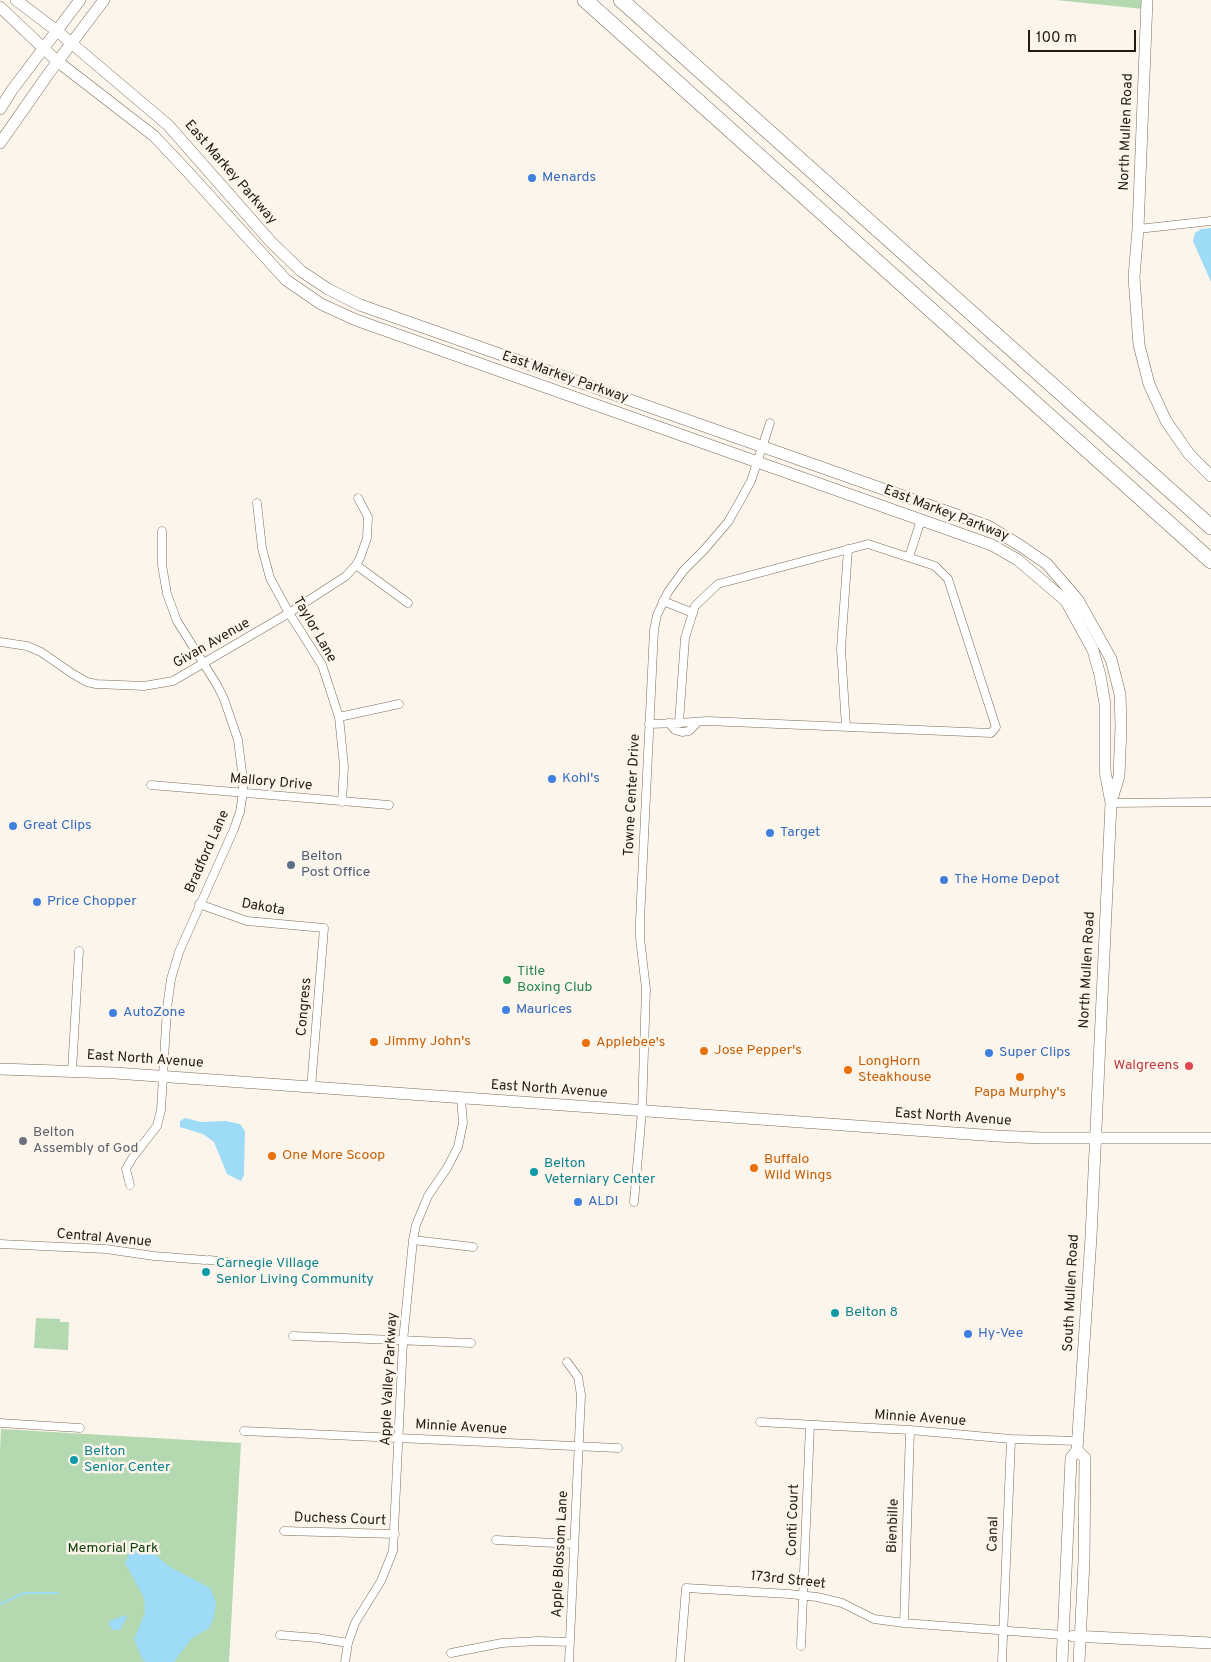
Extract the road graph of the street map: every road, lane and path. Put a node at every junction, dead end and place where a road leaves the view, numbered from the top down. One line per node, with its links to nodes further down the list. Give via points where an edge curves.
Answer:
1 (16, 0): 8 (street, East Markey Parkway)
2 (80, 0): 8 (street)
3 (104, 0): 9 (street)
4 (585, 0): 27 (highway)
5 (621, 0): 23 (highway)
6 (1147, 3): 15 (street, North Mullen Road)
7 (0, 7): 10 (street, East Markey Parkway)
8 (57, 31): 9 (street, East Markey Parkway); 10 (street)
9 (71, 43): 11 (street); 17 (street, East Markey Parkway, via 168,125 271,242 301,271 328,289 360,305)
10 (43, 49): 11 (street, East Markey Parkway); 12 (street)
11 (57, 62): 13 (street); 18 (street, East Markey Parkway, via 154,136 286,280 321,304 356,320)
12 (0, 109)
13 (0, 143)
14 (1211, 221): 15 (street)
15 (1138, 229): 19 (street, via 1134,277 1137,333 1143,365 1159,409 1176,438)
16 (770, 423): 17 (street, Towne Center Drive)
17 (763, 447): 18 (street, Towne Center Drive); 46 (street, East Markey Parkway, via 988,526 1047,564 1078,600 1111,658 1120,694 1121,727 1119,776)
18 (758, 462): 22 (street, East Markey Parkway); 29 (street, Towne Center Drive, via 751,482 728,522 684,570)
19 (1211, 476)
20 (358, 498): 28 (street, Givan Avenue, via 368,517 368,529 365,548)
21 (257, 503): 31 (street, Taylor Lane, via 270,578)
22 (922, 520): 26 (street); 46 (street, East Markey Parkway, via 992,545 1012,556 1066,601 1092,650 1100,675 1106,704 1106,770)
23 (1211, 527)
24 (162, 531): 34 (street, Bradford Lane, via 166,594 177,620)
25 (848, 549): 26 (street, via 868,544); 32 (street, via 718,584 695,606); 41 (street, via 841,649)
26 (909, 557): 41 (street, via 935,566 948,579 996,727 991,733)
27 (1211, 560)
28 (356, 566): 30 (street); 31 (street, Givan Avenue, via 336,584)
29 (663, 601): 32 (street); 39 (street, Towne Center Drive, via 654,630)
30 (408, 603)
31 (289, 613): 34 (street, Givan Avenue); 36 (street, Taylor Lane, via 322,665)
32 (693, 613): 38 (street, via 685,638)
33 (0, 642): 34 (street, Givan Avenue, via 27,646 41,652 73,674 96,684 144,686 173,681)
34 (204, 664): 43 (street, Bradford Lane, via 224,699 234,727 240,753)
35 (399, 704): 36 (street)
36 (339, 717): 44 (street, Taylor Lane, via 344,766)
37 (698, 722): 38 (street); 40 (street, via 689,731 682,732); 41 (street)
38 (679, 723): 40 (street)
39 (649, 724): 40 (street); 56 (street, Towne Center Drive, via 640,920 646,989)
40 (670, 724)
41 (846, 727)
42 (151, 785): 43 (street, Mallory Drive)
43 (242, 792): 44 (street, Mallory Drive); 48 (street, Bradford Lane, via 234,829)
44 (342, 802): 47 (street, Mallory Drive)
45 (1211, 802): 46 (street)
46 (1111, 803): 57 (street, North Mullen Road)
47 (389, 805)
48 (199, 904): 49 (street, Dakota, via 247,921); 53 (street, Bradford Lane, via 171,979)
49 (324, 928): 54 (street, Congress)
50 (79, 951): 52 (street)
51 (0, 1069): 52 (street, East North Avenue)
52 (72, 1071): 53 (street, East North Avenue)
53 (162, 1076): 54 (street, East North Avenue); 59 (street, Bradford Lane, via 157,1126 126,1169)
54 (311, 1088): 55 (street, East North Avenue)
55 (461, 1098): 56 (street, East North Avenue); 61 (street, Apple Valley Parkway, via 463,1123 458,1147 428,1196)
56 (642, 1111): 57 (street, East North Avenue, via 997,1136); 60 (street, Towne Center Drive)
57 (1096, 1138): 58 (street, East North Avenue); 77 (street, South Mullen Road)
58 (1211, 1138)
59 (130, 1185)
60 (634, 1202)
61 (413, 1240): 63 (street); 66 (street, Apple Valley Parkway)
62 (0, 1244): 64 (street, Central Avenue, via 106,1249)
63 (473, 1247)
64 (228, 1262)
65 (293, 1336): 66 (street)
66 (403, 1341): 67 (street); 75 (street, Apple Valley Parkway)
67 (471, 1343)
68 (567, 1362): 78 (street, Apple Blossom Lane, via 576,1373 580,1389)
69 (760, 1422): 71 (street, Minnie Avenue)
70 (0, 1423): 72 (street)
71 (810, 1425): 73 (street, Minnie Avenue); 84 (street, Conti Court)
72 (80, 1428)
73 (910, 1430): 76 (street, Minnie Avenue); 85 (street, Bienbille)
74 (244, 1431): 75 (street, Minnie Avenue)
75 (398, 1438): 78 (street, Minnie Avenue); 81 (street, Apple Valley Parkway)
76 (1011, 1439): 77 (street, Minnie Avenue); 86 (street, Canal)
77 (1078, 1445): 88 (street, South Mullen Road, via 1072,1458); 89 (street, South Mullen Road, via 1085,1458)
78 (579, 1446): 79 (street, Minnie Avenue); 83 (street, Apple Blossom Lane)
79 (618, 1448)
80 (284, 1531): 81 (street, Duchess Court)
81 (395, 1534): 91 (street, Apple Valley Parkway, via 385,1574 355,1623)
82 (496, 1540): 83 (street)
83 (574, 1544): 90 (street, Apple Blossom Lane)
84 (804, 1595): 85 (street, 173rd Street, via 842,1603 874,1619); 93 (street, Conti Court); 97 (street, 173rd Street, via 686,1588)
85 (904, 1624): 86 (street, 173rd Street)
86 (1003, 1631): 88 (street, 173rd Street); 98 (street)
87 (280, 1635): 91 (street)
88 (1063, 1635): 89 (street, 173rd Street); 99 (street, South Mullen Road)
89 (1080, 1637): 92 (street, 173rd Street); 100 (street, South Mullen Road)
90 (570, 1642): 94 (street, via 502,1643); 96 (street, Apple Blossom Lane)
91 (348, 1643): 95 (street, Apple Valley Parkway)
92 (1211, 1643)
93 (801, 1646)
94 (451, 1653)
95 (345, 1662)
96 (568, 1662)
97 (680, 1662)
98 (1002, 1662)
99 (1062, 1662)
100 (1079, 1662)

